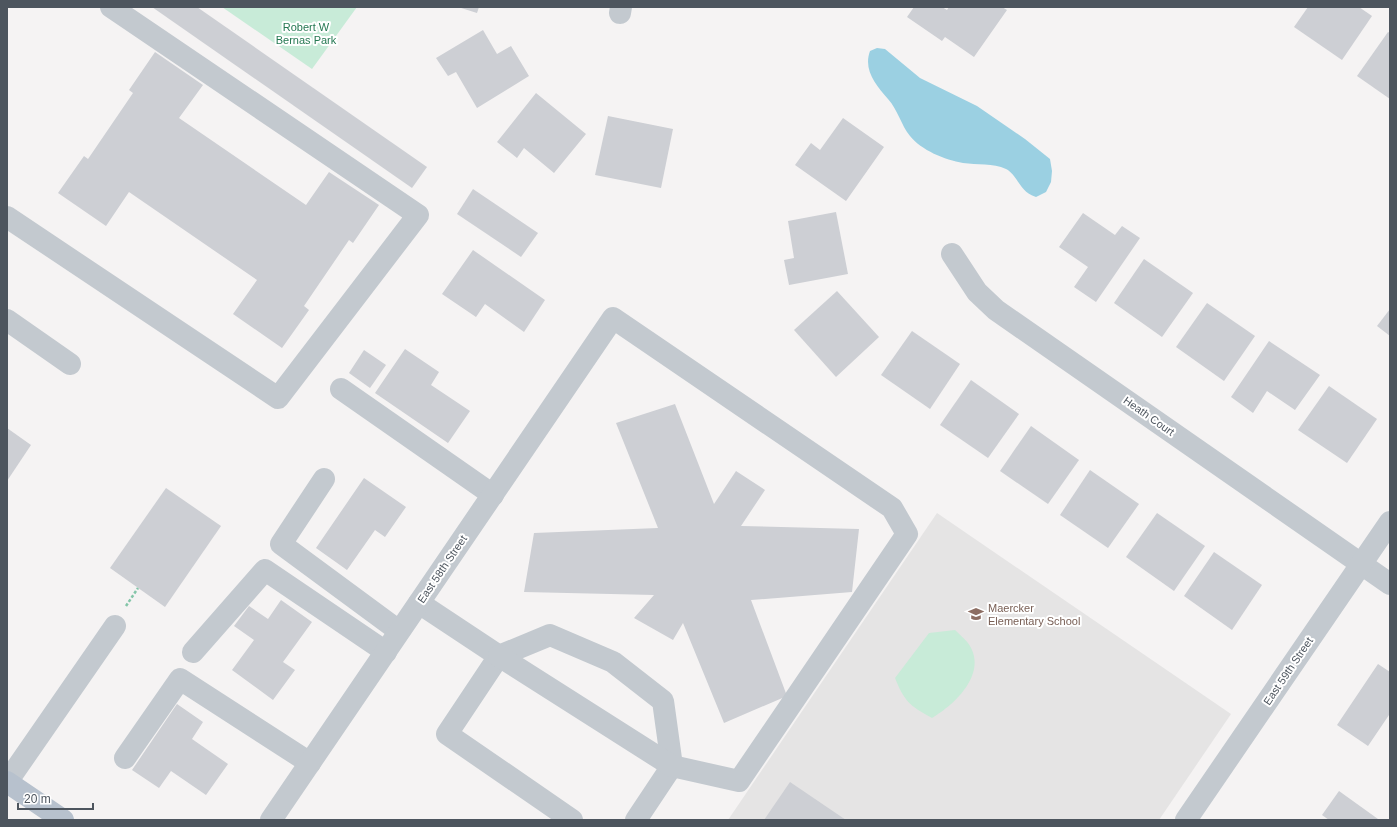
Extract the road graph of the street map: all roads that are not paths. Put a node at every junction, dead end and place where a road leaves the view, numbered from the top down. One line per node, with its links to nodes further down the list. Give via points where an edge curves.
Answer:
1 (111, 7): 2 (street, via 418,215 278,398)
2 (7, 217)
3 (952, 254): 10 (street, Heath Court, via 977,292 996,310)
4 (7, 320): 5 (street)
5 (70, 364)
6 (341, 389): 8 (street)
7 (324, 479): 14 (street, via 281,544)
8 (493, 494): 12 (street, East 58th Street); 20 (street, East 58th Street, via 613,318 892,508 907,534 739,781)
9 (1390, 522): 10 (street, East 59th Street)
10 (1361, 564): 11 (street, Heath Court); 26 (street, East 59th Street)
11 (1390, 584)
12 (419, 604): 14 (street, East 58th Street); 17 (street)
13 (115, 626): 21 (street)
14 (400, 631): 16 (street, East 58th Street)
15 (193, 652): 16 (street, via 265,570)
16 (386, 652): 19 (street, East 58th Street)
17 (498, 656): 20 (street); 20 (street, via 550,635 613,662 663,701); 24 (street, via 447,734)
18 (125, 758): 19 (street, via 180,679)
19 (310, 763): 23 (street, East 58th Street)
20 (672, 766): 25 (street)
21 (7, 782): 22 (main road)
22 (63, 820)
23 (271, 820)
24 (572, 820)
25 (636, 820)
26 (1186, 820)

